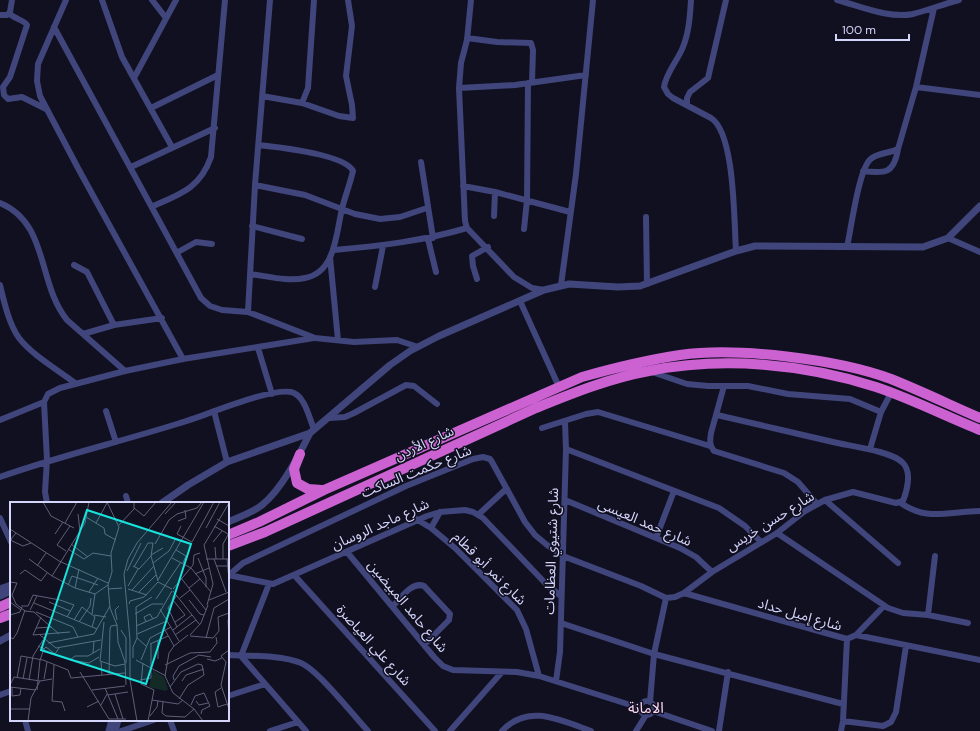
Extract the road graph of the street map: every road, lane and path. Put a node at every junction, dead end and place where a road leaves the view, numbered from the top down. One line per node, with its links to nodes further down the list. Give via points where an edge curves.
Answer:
1 (12, 0): 18 (street)
2 (66, 0): 20 (street)
3 (102, 0): 24 (street, via 115,42)
4 (152, 0): 19 (street)
5 (176, 0): 19 (street)
6 (225, 0): 22 (street)
7 (270, 0): 29 (street)
8 (314, 0): 30 (street, via 308,88)
9 (348, 0): 30 (street, via 352,26 346,76 353,118 339,116)
10 (471, 0): 21 (street)
11 (593, 0): 23 (street)
12 (690, 0): 31 (street, via 686,38 664,87 670,96)
13 (726, 0): 31 (street, via 708,78 690,92)
14 (837, 0): 16 (street, via 891,14 913,14)
15 (958, 0): 16 (street)
16 (934, 8): 26 (street)
17 (0, 14): 18 (street)
18 (9, 14): 33 (street, via 27,25 10,77 3,87 4,95 8,100 22,97)
19 (166, 18): 24 (street)
20 (54, 27): 33 (street, via 37,68 38,88); 39 (street)
21 (467, 38): 25 (street, via 531,43 533,50); 27 (street, via 461,64)
22 (218, 75): 32 (street); 34 (street)
23 (586, 75): 25 (street); 50 (street)
24 (134, 78): 32 (street)
25 (530, 82): 27 (street); 44 (street)
26 (916, 86): 28 (street); 37 (street)
27 (460, 88): 42 (street)
28 (980, 95)
29 (262, 96): 30 (street); 35 (street)
30 (302, 103)
31 (687, 105): 64 (street, via 717,122 724,137 728,155)
32 (151, 108): 36 (street)
33 (46, 109): 79 (street)
34 (215, 128): 36 (street); 46 (street, via 211,157 200,179 187,190)
35 (259, 144): 41 (street); 49 (street, via 333,158 350,166 353,171)
36 (172, 146): 39 (street)
37 (898, 149): 40 (street, via 871,158); 40 (street, via 894,164 888,171)
38 (421, 162): 48 (street)
39 (131, 167): 46 (street)
40 (863, 171): 61 (street)
41 (255, 185): 49 (street, via 305,195); 53 (street)
42 (463, 186): 43 (street); 54 (street, via 464,213)
43 (495, 192): 44 (street); 51 (street)
44 (527, 200): 50 (street); 55 (street)
45 (0, 203): 81 (street, via 12,208 29,225 36,240 54,302 67,320)
46 (153, 206): 65 (street)
47 (980, 206): 57 (street)
48 (427, 208): 49 (street, via 388,220 362,216); 56 (street)
49 (342, 209): 63 (street)
50 (570, 212): 74 (street)
51 (494, 216)
52 (646, 216): 72 (street)
53 (252, 226): 58 (street); 70 (street)
54 (468, 228): 56 (street); 62 (street)
55 (524, 228)
56 (430, 238): 60 (street); 69 (street)
57 (948, 238): 61 (street, via 923,247); 66 (street)
58 (302, 239)
59 (212, 244): 65 (street, via 196,242)
60 (382, 246): 63 (street); 75 (street)
61 (848, 247): 64 (street, via 762,246)
62 (488, 248): 71 (street, via 472,256); 76 (street, via 514,277 532,288)
63 (334, 250): 67 (street)
64 (736, 251): 72 (street)
65 (178, 252): 78 (street, via 206,303 222,310)
66 (980, 252)
67 (330, 257): 70 (street, via 315,274 304,279); 83 (street)
68 (74, 265): 80 (street, via 87,272)
69 (436, 272)
70 (250, 274): 78 (street)
71 (477, 279)
72 (647, 284): 74 (street, via 632,287)
73 (0, 285): 90 (street, via 19,338)
74 (561, 285): 76 (street)
75 (375, 287)
76 (544, 290): 77 (street)
77 (520, 301): 84 (street); 92 (street)
78 (248, 312): 82 (street)
79 (162, 318): 80 (street); 86 (street)
80 (114, 325): 81 (street)
81 (82, 334): 88 (street)
82 (315, 338): 83 (street); 85 (street)
83 (338, 340): 84 (street, via 397,340)
84 (418, 347): 101 (street, via 390,365)
85 (258, 348): 86 (street); 94 (street)
86 (183, 359): 88 (street)
87 (635, 369): 89 (highway); 92 (highway, شارع الأردن, via 582,378); 102 (highway, via 681,355 722,352 815,361 890,379); 139 (highway, شارع الأردن, via 536,408)
88 (126, 370): 90 (street)
89 (649, 371): 91 (street, via 686,384); 93 (highway, via 704,364 756,365 814,372 852,380)
90 (75, 383): 95 (street, via 53,391)
91 (724, 386): 99 (street, via 748,386 788,394 850,398); 100 (street)
92 (559, 387): 116 (highway, شارع الأردن)
93 (891, 393): 99 (street); 106 (highway)
94 (272, 394): 98 (street); 107 (street, via 289,392 297,395 302,401)
95 (44, 402): 103 (street); 113 (street)
96 (437, 404): 101 (street, via 414,386 406,385 354,414)
97 (106, 411): 108 (street)
98 (214, 411): 108 (street); 114 (street)
99 (881, 412): 111 (street)
100 (717, 415): 109 (street); 111 (street)
101 (330, 418): 107 (street)
102 (980, 418)
103 (0, 420)
104 (565, 422): 105 (street); 109 (street, via 593,412 605,413); 110 (street, شارع شتيوي العظامات)
105 (542, 428)
106 (980, 430)
107 (312, 431): 112 (street); 114 (street)
108 (116, 442): 113 (street)
109 (710, 446): 126 (street, via 714,451 784,473 798,482)
110 (566, 448): 118 (street); 120 (street, شارع شتيوي العظامات)
111 (870, 450): 125 (street, via 895,458 906,466 908,478 905,497)
112 (300, 454): 116 (highway, via 294,469 298,483 308,489); 132 (street, via 262,505)
113 (47, 460): 115 (street); 122 (street, via 45,492)
114 (227, 462): 124 (street)
115 (0, 477)
116 (324, 490): 136 (highway, شارع الأردن)
117 (505, 490): 129 (street); 141 (street, شارع حكمت الساكت, via 536,535); 145 (street, شارع حكمت الساكت, via 490,459 473,459 365,505 244,563)
118 (674, 490): 137 (street); 138 (street, via 732,516)
119 (126, 496): 123 (street)
120 (565, 500): 137 (street, شارع حمد العيسى); 141 (street, شارع شتيوي العظامات)
121 (825, 500): 125 (street, شارع حسن خريس, via 852,492); 126 (street, شارع حسن خريس); 143 (street)
122 (48, 502)
123 (128, 502)
124 (163, 502)
125 (898, 503): 127 (street, شارع حسن خريس, via 914,511 928,514)
126 (817, 504): 135 (street, شارع حسن خريس)
127 (980, 511)
128 (440, 512): 129 (street, شارع ماجد الروسان, via 465,510); 131 (street, شارع ماجد الروسان); 133 (street)
129 (479, 514): 153 (street, via 548,586)
130 (0, 518): 134 (street)
131 (416, 519): 133 (street, شارع نمر أبو قطام); 140 (street, شارع ماجد الروسان)
132 (229, 522)
133 (431, 528): 178 (street, شارع نمر أبو قطام, via 490,581 517,610 526,629)
134 (9, 533)
135 (777, 533): 138 (street, شارع حسن خريس); 157 (street)
136 (229, 534)
137 (656, 538): 144 (street, شارع حمد العيسى, via 696,556)
138 (761, 542): 144 (street, شارع حسن خريس)
139 (229, 546)
140 (347, 552): 146 (street, شارع ماجد الروسان); 156 (street, شارع حامد المبيضين)
141 (562, 556): 153 (street, شارع شتيوي العظامات); 154 (street, شارع حكمت الساكت)
142 (935, 556): 160 (street)
143 (898, 563)
144 (712, 572): 151 (street, شارع حسن خريس)
145 (229, 575): 147 (street, شارع ماجد الروسان)
146 (295, 576): 147 (street, شارع ماجد الروسان); 204 (street, شارع علي العياصرة)
147 (269, 584): 174 (street)
148 (10, 585): 149 (street)
149 (0, 589)
150 (10, 591): 152 (street)
151 (684, 593): 154 (street, شارع حسن خريس); 168 (street, شارع إميل حداد)
152 (0, 596)
153 (561, 596): 162 (street, شارع شتيوي العظامات)
154 (666, 598): 172 (street)
155 (10, 602): 158 (highway)
156 (393, 606): 170 (street, شارع حامد المبيضين); 170 (street, via 412,587 420,585 424,586 450,614 450,620)
157 (884, 606): 160 (street, via 897,611); 166 (street)
158 (0, 607)
159 (10, 614): 161 (highway)
160 (928, 615): 163 (street)
161 (0, 618)
162 (561, 623): 172 (street); 179 (street, شارع شتيوي العظامات, via 560,663)
163 (968, 623)
164 (10, 631): 167 (street)
165 (10, 635): 169 (street)
166 (856, 635): 168 (street, شارع إميل حداد); 171 (street, شارع إميل حداد)
167 (0, 636)
168 (847, 639): 185 (street)
169 (0, 640)
170 (424, 645): 176 (street, شارع حامد المبيضين, via 448,668)
171 (906, 646): 175 (street, شارع إميل حداد); 194 (street, via 896,712 891,722 883,726)
172 (654, 654): 177 (street); 184 (street)
173 (229, 655): 174 (street)
174 (241, 656): 180 (street); 203 (street, via 301,663 314,672)
175 (980, 660)
176 (502, 672): 178 (street, شارع حامد المبيضين); 205 (street)
177 (728, 672): 185 (street); 210 (street)
178 (539, 676): 179 (street, شارع حامد المبيضين)
179 (556, 681): 186 (street, شارع حامد المبيضين)
180 (265, 684): 183 (street); 195 (street)
181 (10, 691): 182 (street)
182 (0, 695)
183 (229, 696)
184 (648, 701): 186 (street, via 641,704); 187 (street, via 654,706)
185 (843, 704): 194 (street)
186 (640, 708): 188 (street)
187 (653, 711): 188 (street); 209 (street)
188 (646, 715): 208 (street)
189 (25, 721): 196 (street)
190 (112, 721): 197 (street)
191 (118, 721): 198 (street)
192 (151, 721): 199 (street)
193 (170, 721): 200 (street)
194 (843, 721): 211 (street)
195 (298, 722): 201 (street); 202 (street)
196 (28, 731)
197 (109, 731)
198 (115, 731)
199 (121, 731)
200 (174, 731)
201 (270, 731)
202 (306, 731)
203 (368, 731)
204 (435, 731)
205 (450, 731)
206 (502, 731): 207 (street, via 513,721 538,715)
207 (589, 731)
208 (636, 731)
209 (712, 731)
210 (719, 731)
211 (841, 731)

